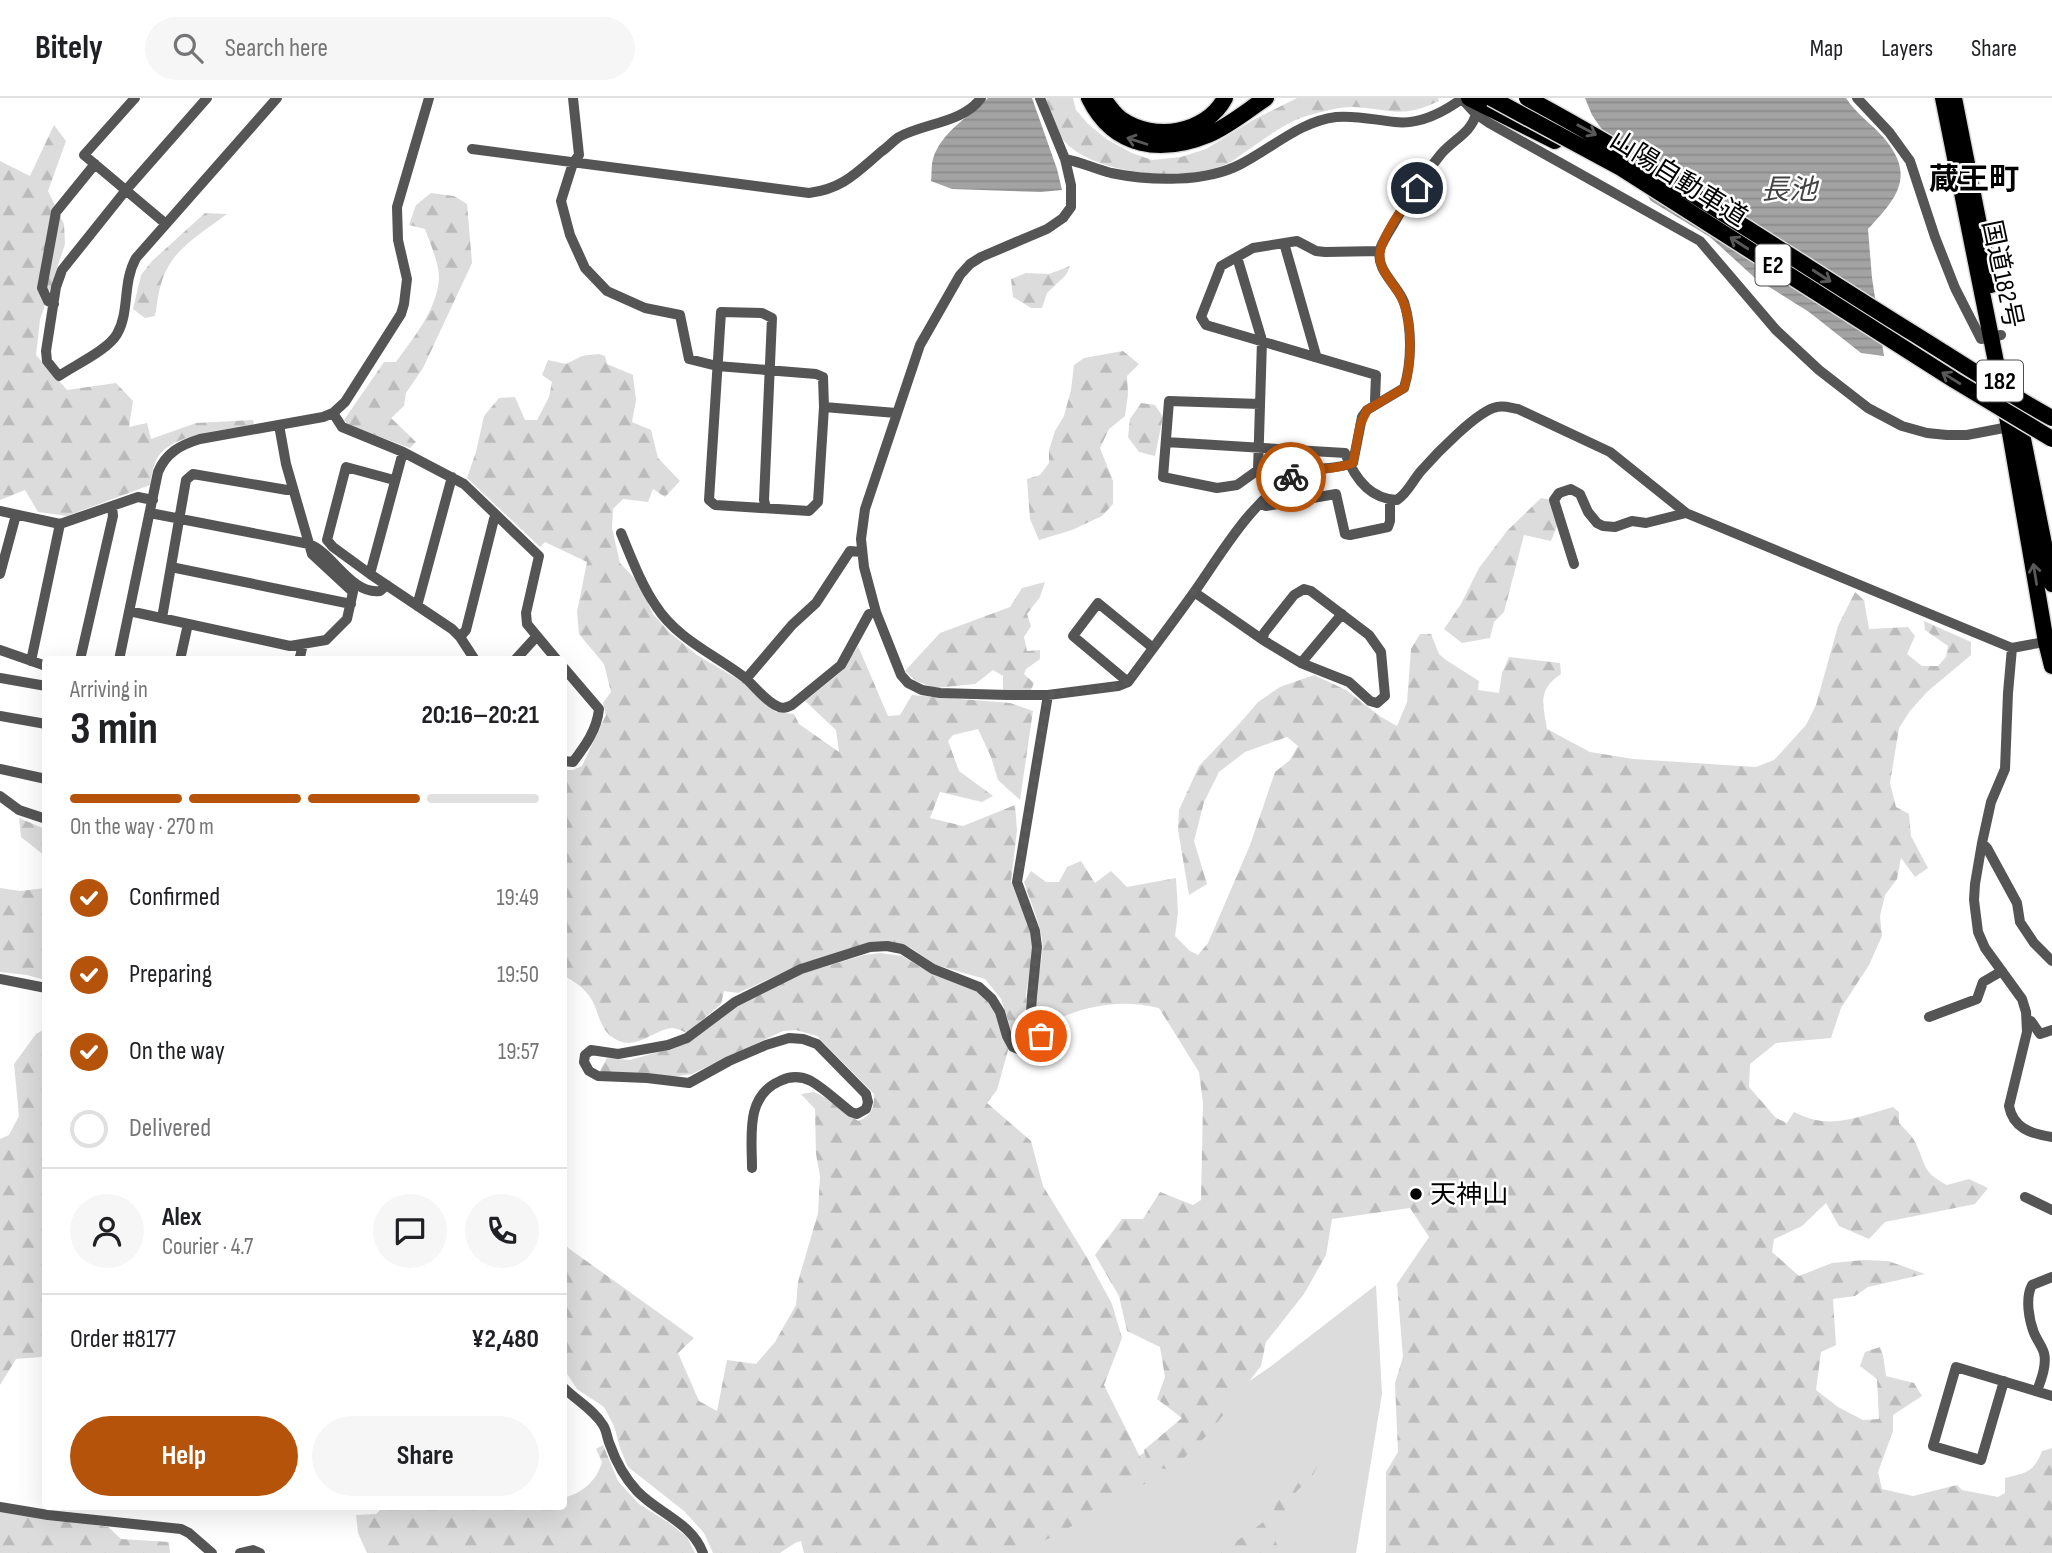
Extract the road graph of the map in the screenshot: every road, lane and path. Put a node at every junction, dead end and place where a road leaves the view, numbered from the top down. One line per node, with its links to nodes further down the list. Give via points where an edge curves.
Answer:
1 (135, 98): 22 (street, via 84,155)
2 (207, 98): 23 (street)
3 (277, 98): 25 (street)
4 (429, 98): 38 (street, via 397,208 407,279 401,314 345,402)
5 (573, 98): 21 (street, via 579,155)
6 (981, 98): 21 (street, via 959,115 897,138 827,191 809,193)
7 (1040, 98): 20 (street)
8 (1089, 98): 11 (highway, one-way to 8, via 1212,133 1173,146 1144,144 1121,135 1107,125)
9 (1103, 98): 10 (highway, via 1121,119 1166,132 1210,117)
10 (1225, 98)
11 (1265, 98)
12 (1465, 98): 18 (street); 20 (street, via 1416,121 1335,117 1286,136 1240,165 1199,177 1110,173); 24 (highway, bridge)
13 (1491, 98): 24 (highway, 山陽自動車道 / E2, bridge)
14 (1527, 98): 40 (highway, 山陽自動車道 / E2, one-way to 40, bridge, via 1697,195)
15 (1857, 98): 30 (street, via 1910,161 1955,288 1981,339)
16 (1943, 98): 30 (highway, 国道182号 / 182)
17 (1954, 98): 30 (highway, 国道182号 / 182)
18 (1476, 114): 27 (street, via 1469,130 1441,154 1404,204); 42 (street, via 1700,241 1776,330 1868,408 1927,433 1966,435)
19 (472, 149): 21 (street)
20 (1065, 159): 39 (street, via 1071,185 1070,207 1063,218 981,257 960,275 919,345)
21 (573, 163): 33 (street, via 561,201 584,268 607,291 680,315 689,359)
22 (95, 164): 23 (street); 29 (street, via 56,212 42,288)
23 (126, 190): 25 (street); 29 (street, via 62,270)
24 (1661, 194): 43 (highway, 山陽自動車道 / E2, one-way to 24, bridge)
25 (166, 224): 29 (street, via 129,270 118,333 59,376 47,361 46,351)
26 (1283, 243): 27 (street, via 1297,241 1325,252); 28 (street, via 1253,248); 32 (street)
27 (1380, 251): 36 (street, via 1382,268 1404,304 1410,335 1404,388)
28 (1237, 257): 31 (street); 31 (street, via 1221,267 1202,317 1206,325)
29 (54, 304)
30 (1996, 336): 42 (highway, 国道182号 / 182)
31 (1262, 341): 32 (street); 35 (street)
32 (1314, 357): 36 (street, via 1376,375)
33 (717, 366): 34 (street); 34 (street, via 721,312 762,313 772,318); 55 (street, via 709,499 715,505)
34 (771, 371): 37 (street, via 823,377); 55 (street)
35 (1260, 404): 44 (street, via 1169,401); 45 (street)
36 (1377, 404): 47 (street, via 1362,417)
37 (824, 407): 39 (street); 55 (street, via 818,502 809,511)
38 (333, 413): 41 (street); 46 (street, via 342,427)
39 (896, 413): 65 (street, via 865,509)
40 (2052, 418)
41 (279, 425): 50 (street); 51 (street, via 184,444 163,461)
42 (2015, 426): 70 (highway, 国道182号 / 182); 83 (highway, 国道182号 / 182, one-way to 42)
43 (2052, 439)
44 (1166, 442): 45 (street); 45 (street, via 1163,477 1217,488 1237,485 1258,470)
45 (1259, 448): 47 (street, via 1345,453)
46 (403, 452): 48 (street); 49 (street)
47 (1349, 465): 52 (street, via 1359,482); 53 (street, via 1303,471)
48 (452, 477): 60 (street); 74 (street)
49 (394, 480): 69 (street); 69 (street, via 346,467 327,540)
50 (293, 489): 61 (street, via 193,474 186,480); 64 (street)
51 (153, 500): 54 (street, via 138,497); 57 (street)
52 (1390, 500): 53 (street, via 1388,527 1350,534 1345,534 1336,494 1266,506); 58 (street, via 1402,497 1420,471 1476,418 1503,406 1610,452)
53 (1260, 503): 72 (street)
54 (112, 506): 62 (street); 88 (street)
55 (766, 508)
56 (0, 511): 59 (street)
57 (150, 513): 61 (street); 75 (street)
58 (1686, 513): 66 (street, via 1646,523 1603,526 1588,512 1580,494 1571,489 1559,493 1554,500); 86 (street)
59 (16, 514): 62 (street); 68 (street)
60 (498, 517): 80 (street, via 539,556 526,613 527,624); 81 (street, via 466,630)
61 (179, 518): 64 (street); 67 (street)
62 (60, 524): 95 (street)
63 (621, 533): 102 (street, via 663,616)
64 (309, 544): 71 (street, via 366,590 380,591); 73 (street, via 312,554 353,592)
65 (861, 552): 76 (street); 102 (street, via 850,551 816,604)
66 (1574, 564)
67 (171, 567): 73 (street); 78 (street)
68 (0, 574)
69 (370, 574): 71 (street)
70 (2052, 584)
71 (387, 585): 74 (street)
72 (1194, 592): 82 (street); 85 (street)
73 (351, 604): 84 (street, via 347,619 326,640)
74 (416, 606): 81 (street)
75 (130, 611): 78 (street); 89 (street)
76 (876, 612): 102 (street, via 869,614 841,665 785,708 771,702); 106 (street, via 901,675 922,690)
77 (1342, 614): 82 (street, via 1304,589 1294,595); 96 (street); 96 (street, via 1369,635 1381,652 1385,696 1377,703 1370,701 1349,682)
78 (162, 618): 79 (street)
79 (188, 624): 84 (street, via 290,646); 90 (street)
80 (537, 636): 93 (street); 94 (street)
81 (460, 637): 92 (street)
82 (1263, 640): 96 (street)
83 (2049, 641): 86 (street); 98 (highway, 国道182号 / 182)
84 (303, 644): 91 (street)
85 (1153, 648): 103 (street); 103 (street, via 1098,603 1081,625 1073,636)
86 (2012, 648): 114 (street, via 2006,769 1991,802)
87 (0, 650): 95 (street)
88 (81, 656)
89 (120, 656)
90 (181, 656)
91 (300, 656)
92 (472, 656)
93 (519, 656)
94 (554, 656)
95 (31, 661): 97 (street)
96 (1301, 663)
97 (42, 665)
98 (2052, 666)
99 (567, 671): 101 (street)
100 (0, 678): 105 (street)
101 (572, 678): 104 (street); 109 (street, via 599,709 588,742 573,762)
102 (746, 679)
103 (1128, 682): 106 (street)
104 (567, 684)
105 (42, 685)
106 (1048, 695): 123 (street, via 1017,882 1035,931 1031,1013 1041,1036 1039,1048 1027,1052 1013,1047 1000,1012 979,987 887,946 801,969 736,1002 687,1038 668,1045 618,1054 591,1050 585,1055 589,1071 598,1076 689,1083 729,1061 789,1038 817,1044 866,1094 866,1109 851,1112 801,1077 776,1082 756,1104 752,1118)
107 (0, 716): 108 (street)
108 (42, 723)
109 (567, 761)
110 (0, 769): 111 (street)
111 (42, 778)
112 (0, 796): 113 (street)
113 (42, 819)
114 (1982, 843): 115 (street, via 2017,903 2020,922); 116 (street, via 1975,917 1985,948)
115 (2052, 961)
116 (2002, 971): 119 (street, via 1983,982 1977,999); 120 (street, via 2022,999)
117 (0, 979): 118 (street)
118 (42, 987)
119 (1929, 1017)
120 (2027, 1020): 121 (street, via 2040,1034); 122 (street, via 2011,1115 2029,1131)
121 (2052, 1030)
122 (2052, 1137)
123 (752, 1168)
124 (2025, 1197): 125 (street)
125 (2052, 1210)
126 (2052, 1277): 129 (street, via 2028,1291 2034,1331 2044,1354)
127 (2004, 1381): 127 (street, via 1956,1367 1933,1446 1981,1460); 129 (street)
128 (567, 1391): 135 (street, via 604,1426 625,1478 690,1530)
129 (2037, 1391): 130 (street)
130 (2052, 1396)
131 (0, 1507): 132 (street, via 181,1530)
132 (212, 1553)
133 (240, 1553): 134 (street)
134 (260, 1553)
135 (703, 1553)

